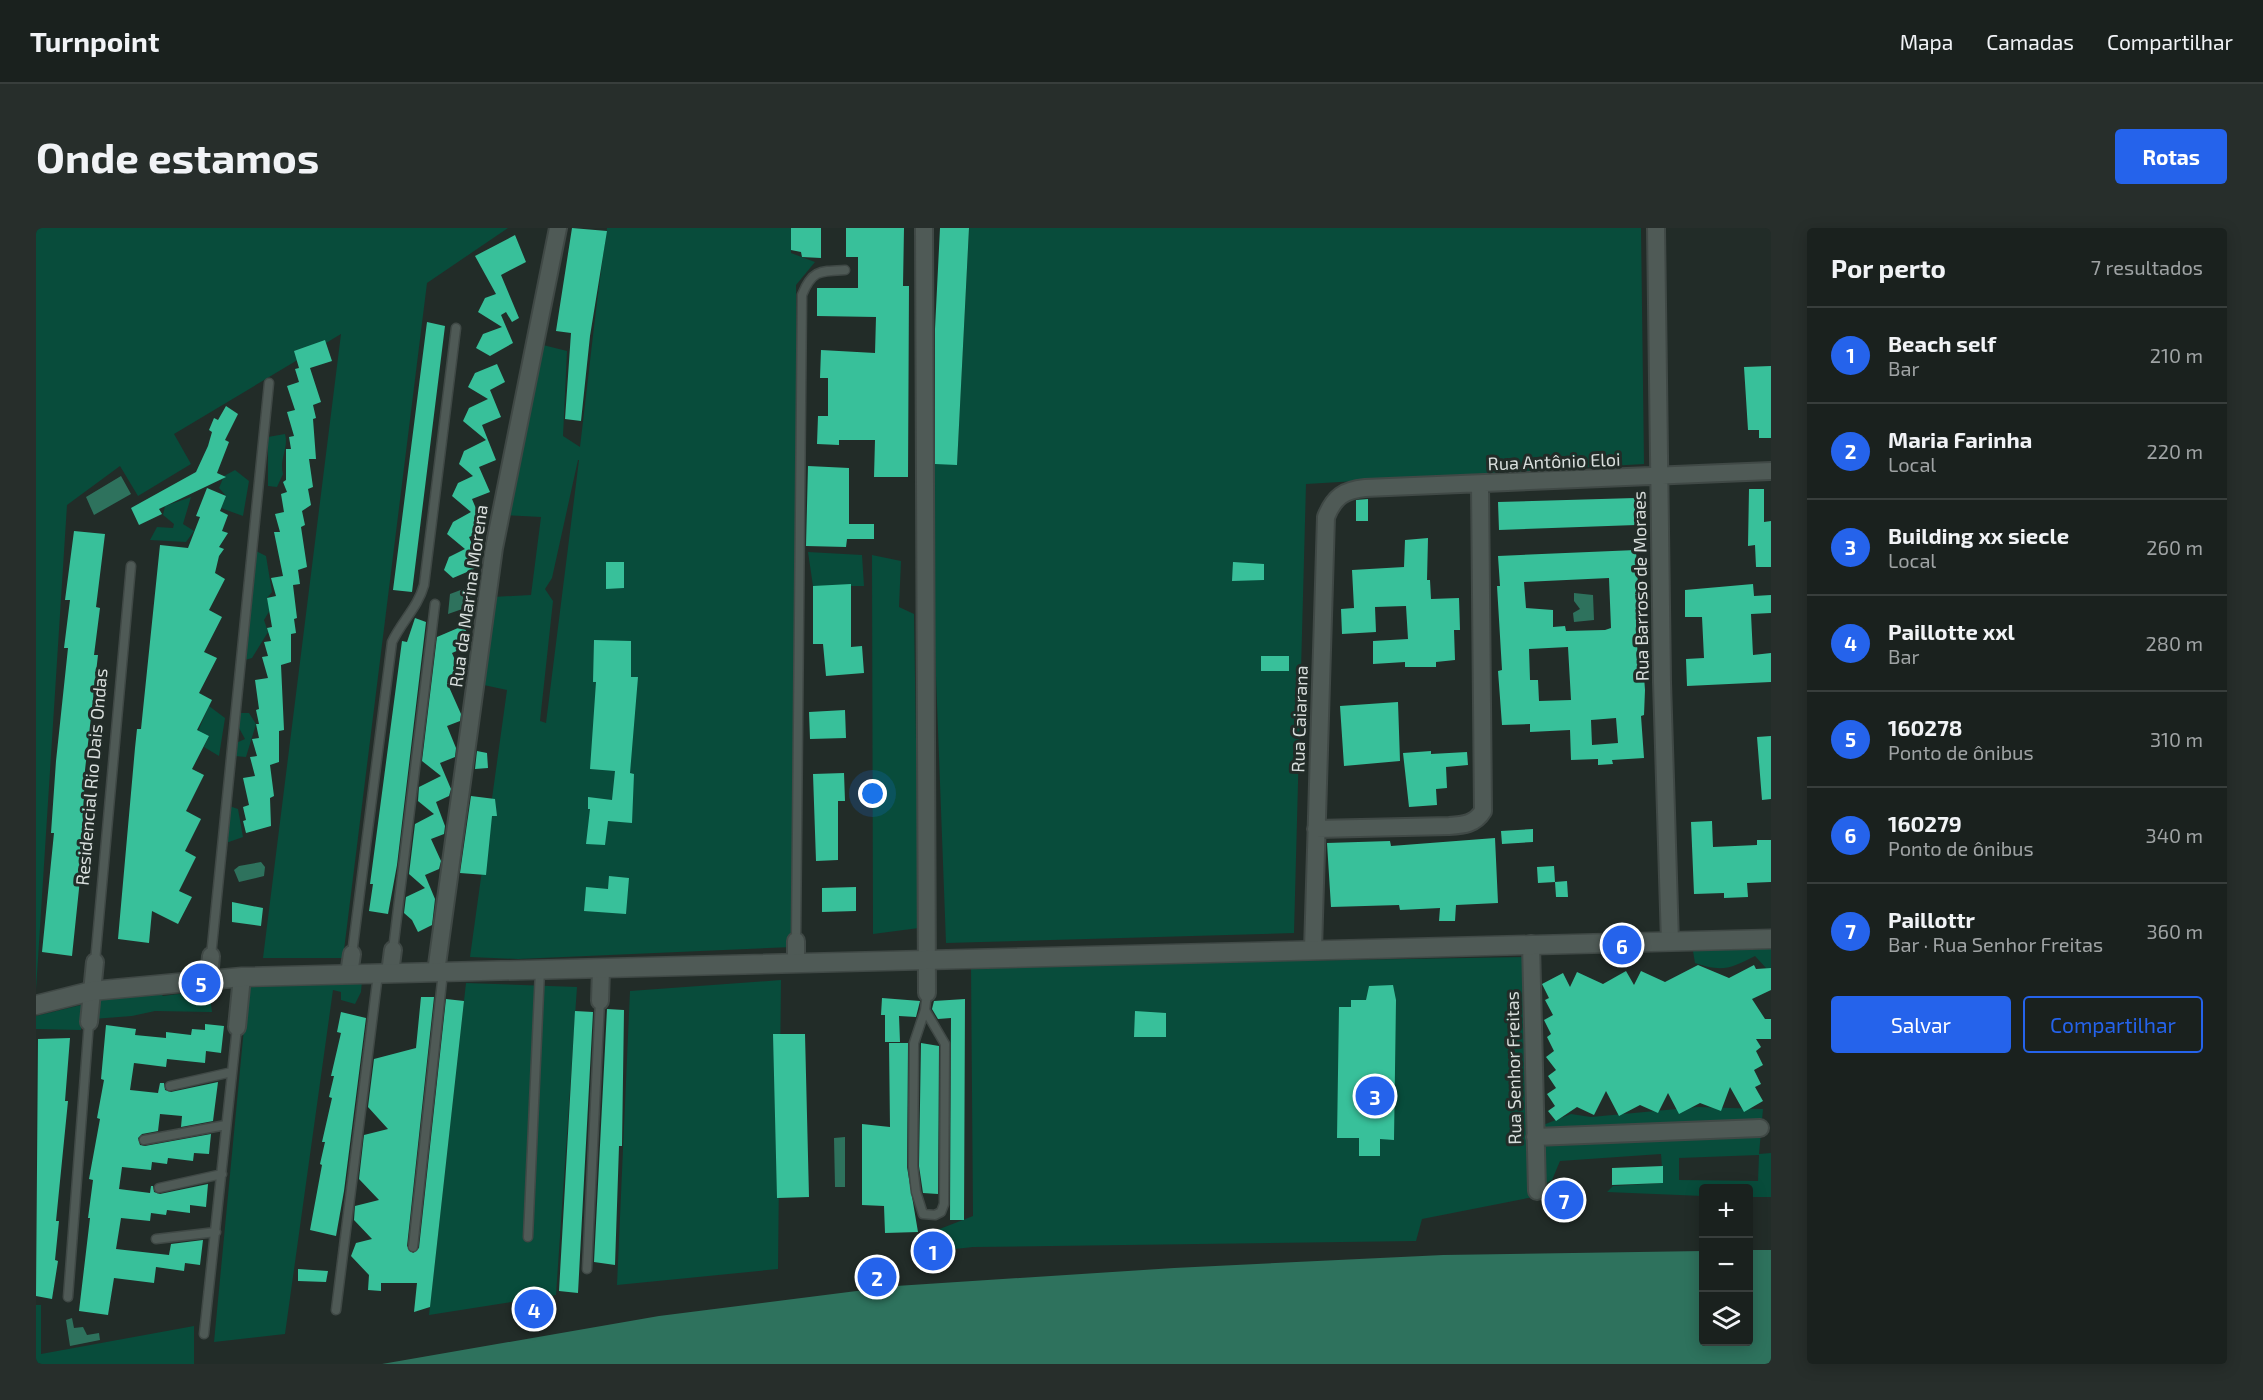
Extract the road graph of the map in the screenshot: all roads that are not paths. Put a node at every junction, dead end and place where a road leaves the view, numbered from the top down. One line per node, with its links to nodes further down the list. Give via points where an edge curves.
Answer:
1 (558, 228): 27 (street, Rua da Marina Morena, via 494,548)
2 (924, 228): 22 (street)
3 (1656, 228): 8 (street, Rua Barroso de Moraes)
4 (845, 270): 15 (lane, via 820,271 808,280 801,295)
5 (456, 328): 20 (lane, via 424,585 420,601 392,642)
6 (269, 383): 21 (lane)
7 (1771, 471): 8 (street, Rua Antônio Eloi)
8 (1658, 477): 9 (street, Rua Antônio Eloi); 16 (street, Rua Barroso de Moraes)
9 (1480, 485): 10 (street, Rua Antônio Eloi, via 1365,488); 13 (street, via 1483,811 1468,824)
10 (1340, 495): 13 (street, Rua Caiarana, via 1326,517)
11 (131, 566): 23 (lane, Residencial Rio Dais Ondas)
12 (435, 604): 18 (lane)
13 (1316, 829): 19 (street, Rua Caiarana)
14 (1771, 939): 16 (main road)
15 (796, 942): 24 (street)
16 (1670, 942): 17 (main road)
17 (1532, 944): 19 (main road); 42 (street, Rua Senhor Freitas)
18 (393, 950): 28 (street)
19 (1313, 950): 22 (main road)
20 (352, 954): 29 (street)
21 (211, 956): 31 (street)
22 (927, 960): 24 (main road); 34 (street)
23 (95, 962): 32 (street, Residencial Rio Dais Ondas)
24 (796, 963): 25 (main road)
25 (602, 969): 26 (main road); 33 (street)
26 (540, 970): 27 (main road); 48 (lane)
27 (440, 972): 28 (main road); 50 (lane)
28 (384, 973): 29 (main road); 53 (lane)
29 (349, 974): 30 (main road)
30 (242, 977): 31 (main road); 37 (street)
31 (209, 979): 32 (main road)
32 (92, 991): 35 (main road); 36 (street, Residencial Rio Dais Ondas)
33 (600, 1001): 51 (lane)
34 (926, 1001): 34 (lane, via 945,1044 945,1204 941,1212 929,1216 919,1207 914,1166 914,1044)
35 (36, 1005)
36 (89, 1022): 52 (lane)
37 (237, 1027): 38 (lane)
38 (232, 1072): 39 (lane); 40 (lane)
39 (170, 1086)
40 (226, 1125): 43 (lane); 44 (lane)
41 (1760, 1128): 42 (street)
42 (1535, 1137): 46 (street, Rua Senhor Freitas)
43 (144, 1140)
44 (222, 1174): 45 (lane); 47 (lane)
45 (159, 1188)
46 (1537, 1191)
47 (216, 1232): 49 (lane); 54 (lane)
48 (528, 1237)
49 (156, 1239)
50 (413, 1247)
51 (587, 1269)
52 (68, 1297)
53 (336, 1310)
54 (204, 1334)

